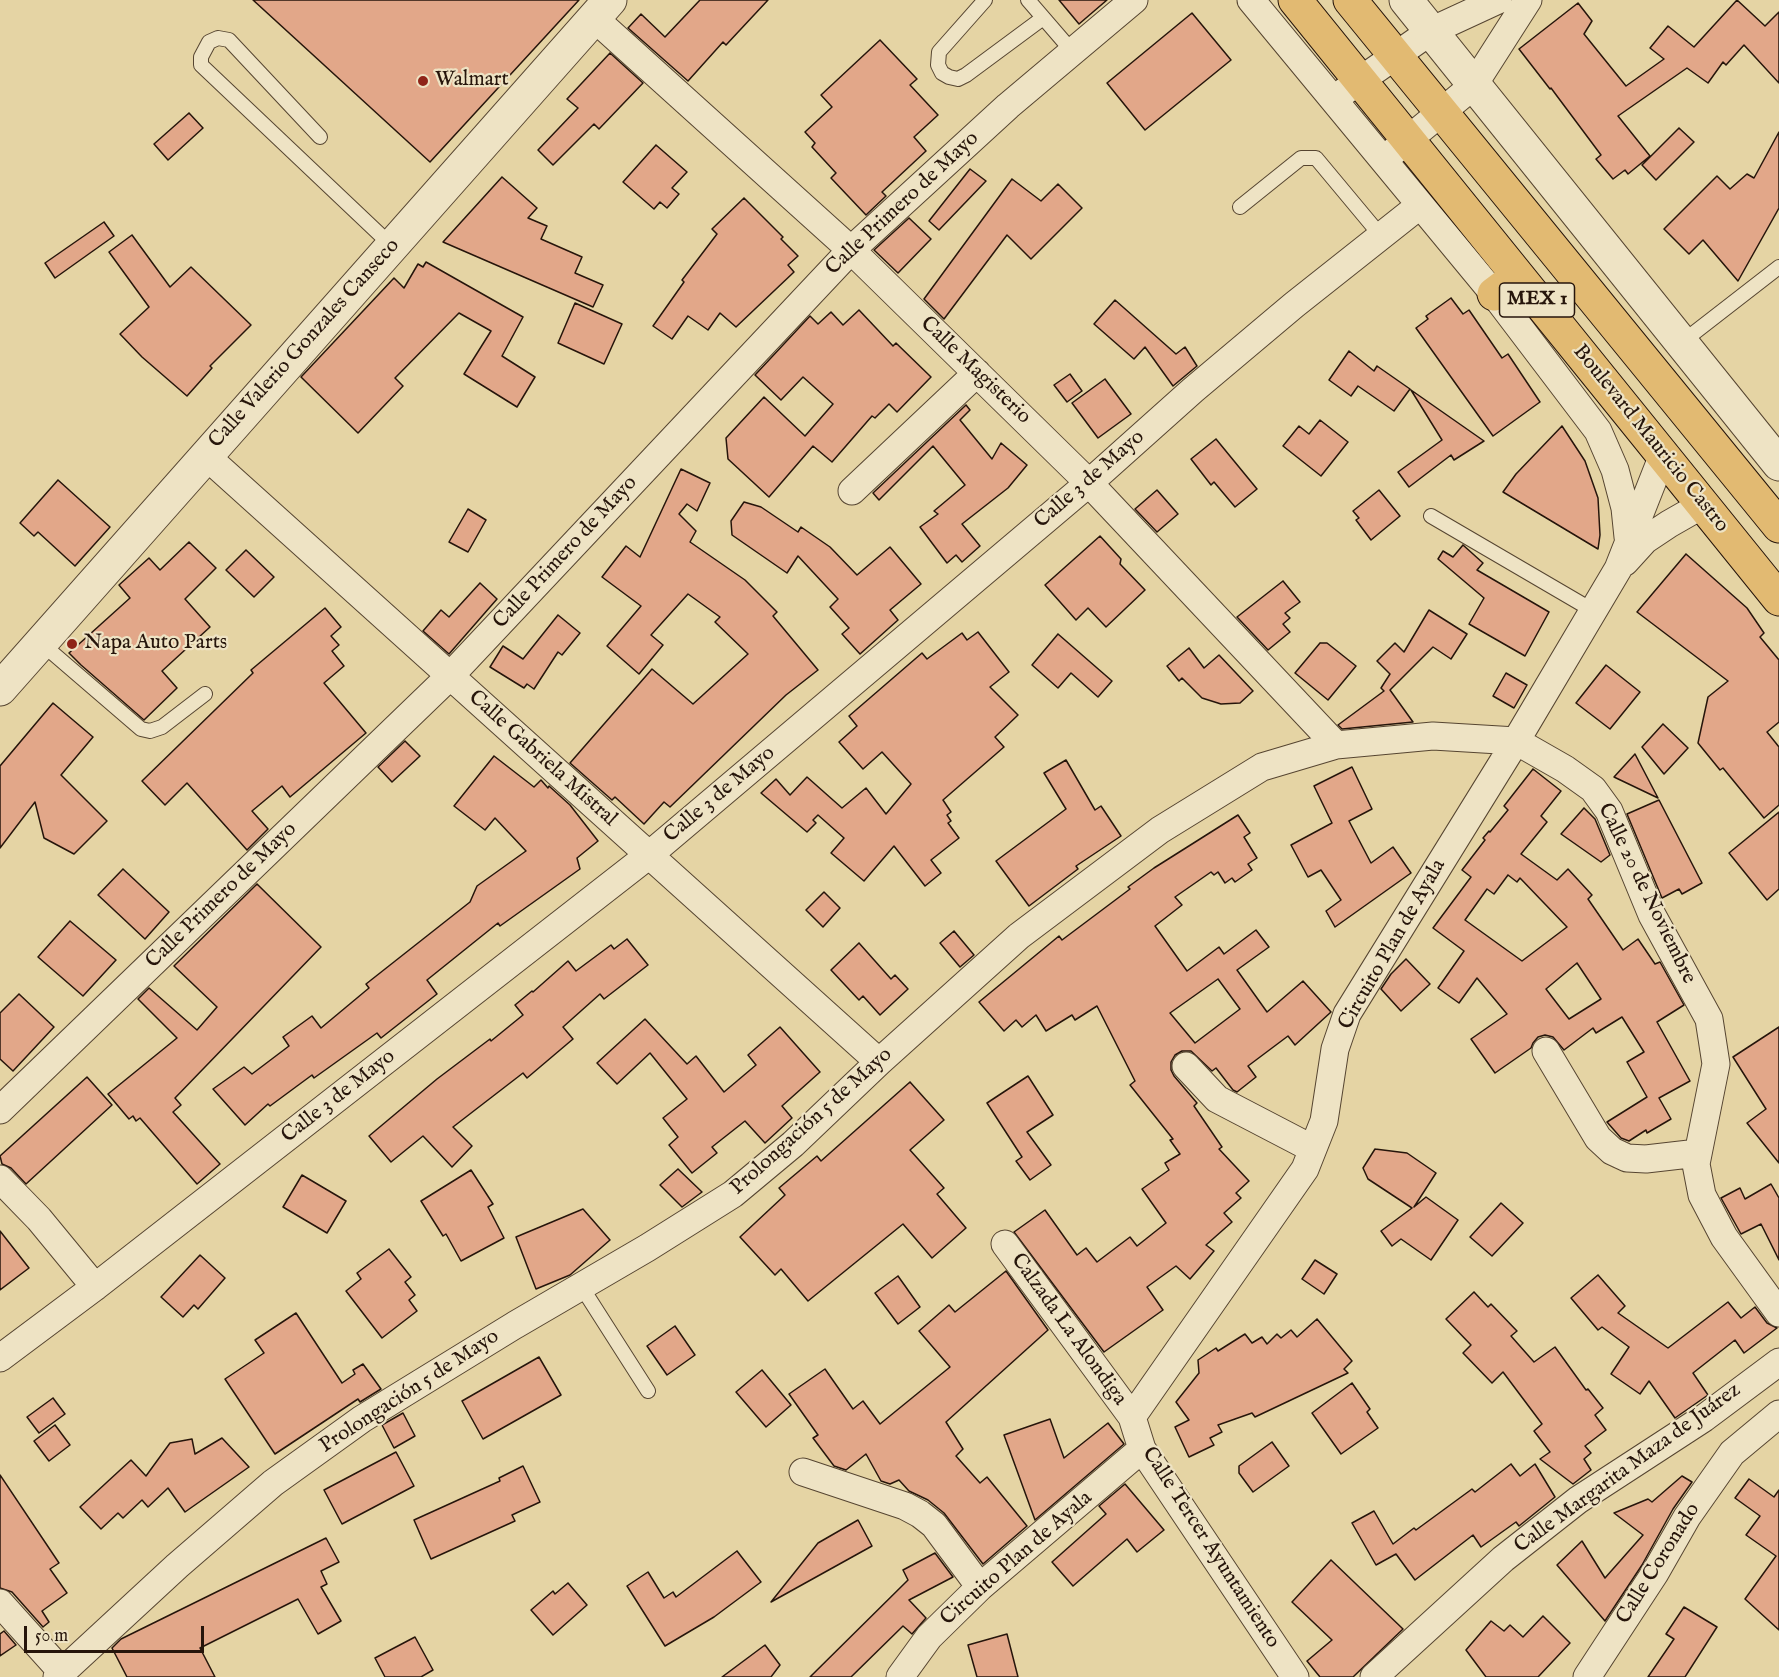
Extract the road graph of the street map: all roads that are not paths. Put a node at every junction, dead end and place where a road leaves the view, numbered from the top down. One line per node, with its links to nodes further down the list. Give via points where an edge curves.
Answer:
1 (985, 0): 11 (lane, via 939,52 938,65 949,77 958,79 966,75)
2 (1028, 0): 11 (lane)
3 (1134, 0): 13 (street, Calle Primero de Mayo)
4 (1251, 0): 17 (street)
5 (1295, 0): 15 (main road, Boulevard Mauricio Castro / MEX 1)
6 (1350, 0): 14 (main road, MEX 1)
7 (1406, 0): 12 (street)
8 (1528, 0): 16 (street)
9 (1481, 3): 12 (street)
10 (602, 9): 25 (street, Calle Valerio Gonzales Canseco); 26 (street, Calle Magisterio)
11 (1043, 18): 13 (lane)
12 (1431, 31): 14 (street); 16 (street)
13 (1072, 51): 26 (street, Calle Primero de Mayo)
14 (1396, 55): 15 (street); 18 (main road, MEX 1)
15 (1359, 80): 17 (street); 20 (main road, Boulevard Mauricio Castro / MEX 1)
16 (1473, 86): 18 (street); 29 (street)
17 (1332, 100): 21 (street)
18 (1442, 113): 20 (street); 38 (main road, MEX 1)
19 (320, 137): 25 (lane, via 229,40 218,38 208,42 201,65)
20 (1409, 139): 21 (street); 28 (main road, Boulevard Mauricio Castro / MEX 1)
21 (1382, 160): 22 (street)
22 (1419, 206): 24 (street, Calle 3 de Mayo); 28 (street)
23 (1240, 207): 24 (lane, via 1301,158 1317,158)
24 (1381, 236): 34 (street, Calle 3 de Mayo, via 1193,390)
25 (392, 246): 32 (street, Calle Valerio Gonzales Canseco)
26 (851, 250): 30 (street, Calle Magisterio); 44 (street, Calle Primero de Mayo)
27 (1779, 267): 29 (lane)
28 (1506, 285): 31 (main road, Boulevard Mauricio Castro / MEX 1); 39 (street, via 1598,431 1615,470)
29 (1681, 344): 33 (street)
30 (976, 373): 34 (street, Calle Magisterio); 35 (street)
31 (1663, 455): 36 (main road, Boulevard Mauricio Castro / MEX 1); 39 (street, Circuito Plan de Ayala)
32 (206, 456): 43 (street, Calle Valerio Gonzales Canseco); 44 (street, Calle Gabriela Mistral)
33 (1779, 464)
34 (1089, 483): 48 (street, Calle Magisterio); 49 (street, Calle 3 de Mayo)
35 (852, 491)
36 (1704, 504): 40 (street, Circuito Plan de Ayala, via 1645,540); 41 (main road, Boulevard Mauricio Castro / MEX 1)
37 (1431, 516): 42 (lane)
38 (1779, 526)
39 (1629, 543): 40 (street, Circuito Plan de Ayala)
40 (1618, 569): 42 (street, Circuito Plan de Ayala)
41 (1779, 599)
42 (1592, 610): 47 (street, Circuito Plan de Ayala)
43 (41, 643): 45 (street, Calle Valerio Gonzales Canseco); 46 (lane, via 141,729 162,727)
44 (450, 676): 49 (street, Calle Gabriela Mistral); 53 (street, Calle Primero de Mayo)
45 (0, 689)
46 (205, 694)
47 (1516, 741): 48 (street, Prolongación 5 de Mayo, via 1433,736); 54 (street, Circuito Plan de Ayala, via 1347,1014 1335,1049 1323,1121); 55 (street, Calle 20 de Noviembre, via 1593,789 1609,811 1652,915 1709,1019 1716,1064)
48 (1336, 745): 51 (street, Prolongación 5 de Mayo, via 1262,767 1160,830 1019,936)
49 (649, 855): 51 (street, Calle Gabriela Mistral); 59 (street, Calle 3 de Mayo)
50 (1546, 1051): 55 (street, via 1598,1138 1612,1151 1627,1158 1646,1159)
51 (879, 1062): 58 (street, Prolongación 5 de Mayo, via 793,1144 733,1194)
52 (1186, 1066): 54 (street, via 1218,1099)
53 (0, 1110)
54 (1312, 1149): 65 (street, Circuito Plan de Ayala, via 1305,1169)
55 (1698, 1154): 60 (street, Calle 20 de Noviembre, via 1702,1195 1724,1238)
56 (0, 1179): 59 (street)
57 (1005, 1244): 65 (street, Calzada La Alondiga)
58 (581, 1286): 63 (lane); 72 (street, Prolongación 5 de Mayo, via 362,1419 273,1483)
59 (95, 1287): 61 (street, Calle 3 de Mayo)
60 (1779, 1313)
61 (0, 1358)
62 (1779, 1362): 66 (street, Calle Margarita Maza de Juárez)
63 (648, 1391)
64 (1779, 1414): 68 (street)
65 (1132, 1417): 67 (street, Calle Tercer Ayuntamiento)
66 (1704, 1418): 68 (street); 75 (street, Calle Margarita Maza de Juárez, via 1578,1500 1503,1559)
67 (1142, 1449): 70 (street, Circuito Plan de Ayala); 74 (street, Calle Tercer Ayuntamiento)
68 (1732, 1453): 76 (street, Calle Coronado)
69 (803, 1472): 70 (street, via 920,1514 934,1525)
70 (980, 1587): 73 (street, Circuito Plan de Ayala, via 929,1637)
71 (0, 1602): 72 (street)
72 (60, 1675)
73 (900, 1677)
74 (1295, 1677)
75 (1374, 1677)
76 (1587, 1677)

